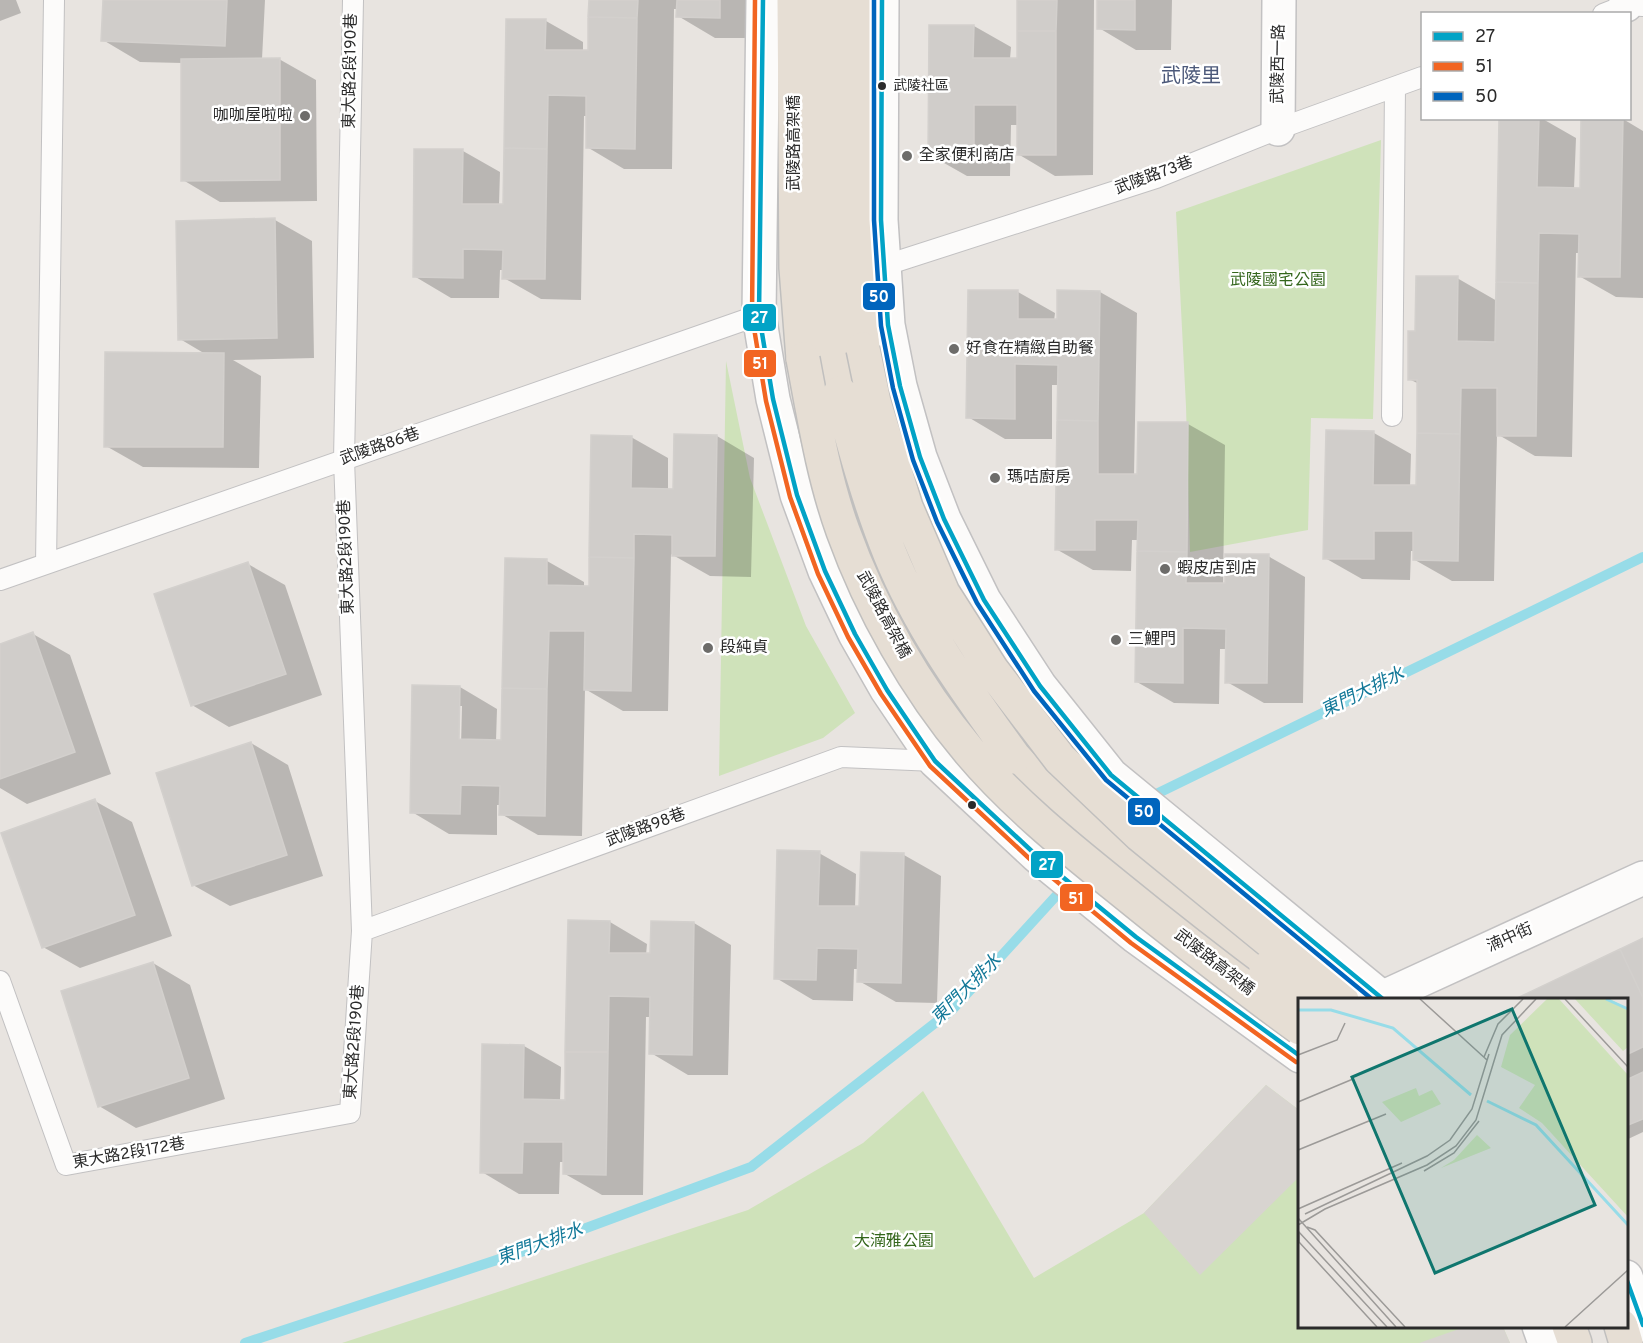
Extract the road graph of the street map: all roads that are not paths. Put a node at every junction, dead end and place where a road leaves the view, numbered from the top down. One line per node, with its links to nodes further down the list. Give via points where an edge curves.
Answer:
1 (54, 0): 16 (lane)
2 (353, 0): 15 (lane, 東大路2段190巷)
3 (763, 0): 13 (street)
4 (794, 0): 30 (highway, 武陵路高架橋, bridge, via 796,268 803,359 820,454 843,531 873,603 921,686 969,751 1053,836)
5 (825, 0): 23 (highway, bridge, via 825,281 830,339 863,477 890,555 927,629 1014,757 1060,806)
6 (855, 0): 26 (highway, bridge, via 854,170 863,349 874,402 906,507 943,593 992,670 1060,759 1140,835)
7 (882, 0): 12 (street)
8 (1279, 0): 11 (street, 武陵西一路)
9 (1421, 77): 10 (lane, 武陵路73巷)
10 (1395, 87): 11 (lane, 武陵路73巷); 14 (lane)
11 (1278, 129): 12 (lane, 武陵路73巷, via 1156,178)
12 (883, 266): 18 (street, via 888,325 900,386 920,457 944,519 984,600)
13 (759, 315): 15 (lane, 武陵路86巷); 19 (street, via 773,399 797,495 825,571 881,681)
14 (1392, 416)
15 (344, 460): 16 (lane, 武陵路86巷); 22 (lane, 東大路2段190巷)
16 (46, 564): 17 (lane, 武陵路86巷)
17 (0, 580)
18 (1055, 704): 20 (street); 27 (street, via 1112,775)
19 (935, 761): 20 (street); 22 (lane, 武陵路98巷, via 841,757); 31 (street, via 1037,856 1136,937)
20 (968, 774): 29 (street, via 1071,818)
21 (1643, 878): 27 (street, 湳中街)
22 (362, 931): 32 (lane, 東大路2段190巷)
23 (1266, 969): 25 (highway, bridge); 28 (highway, bridge)
24 (0, 981): 32 (lane, 東大路2段172巷, via 66,1165)
25 (1315, 998)
26 (1341, 998)
27 (1381, 998)
28 (1298, 999)
29 (1298, 999)
30 (1298, 1027)
31 (1298, 1055)
32 (350, 1113)
33 (1628, 1283): 34 (street)
34 (1643, 1324)
35 (1540, 1328): 38 (street)
36 (1570, 1328): 39 (highway)
37 (1622, 1328): 40 (highway)
38 (1545, 1343)
39 (1575, 1343)
40 (1626, 1343)

